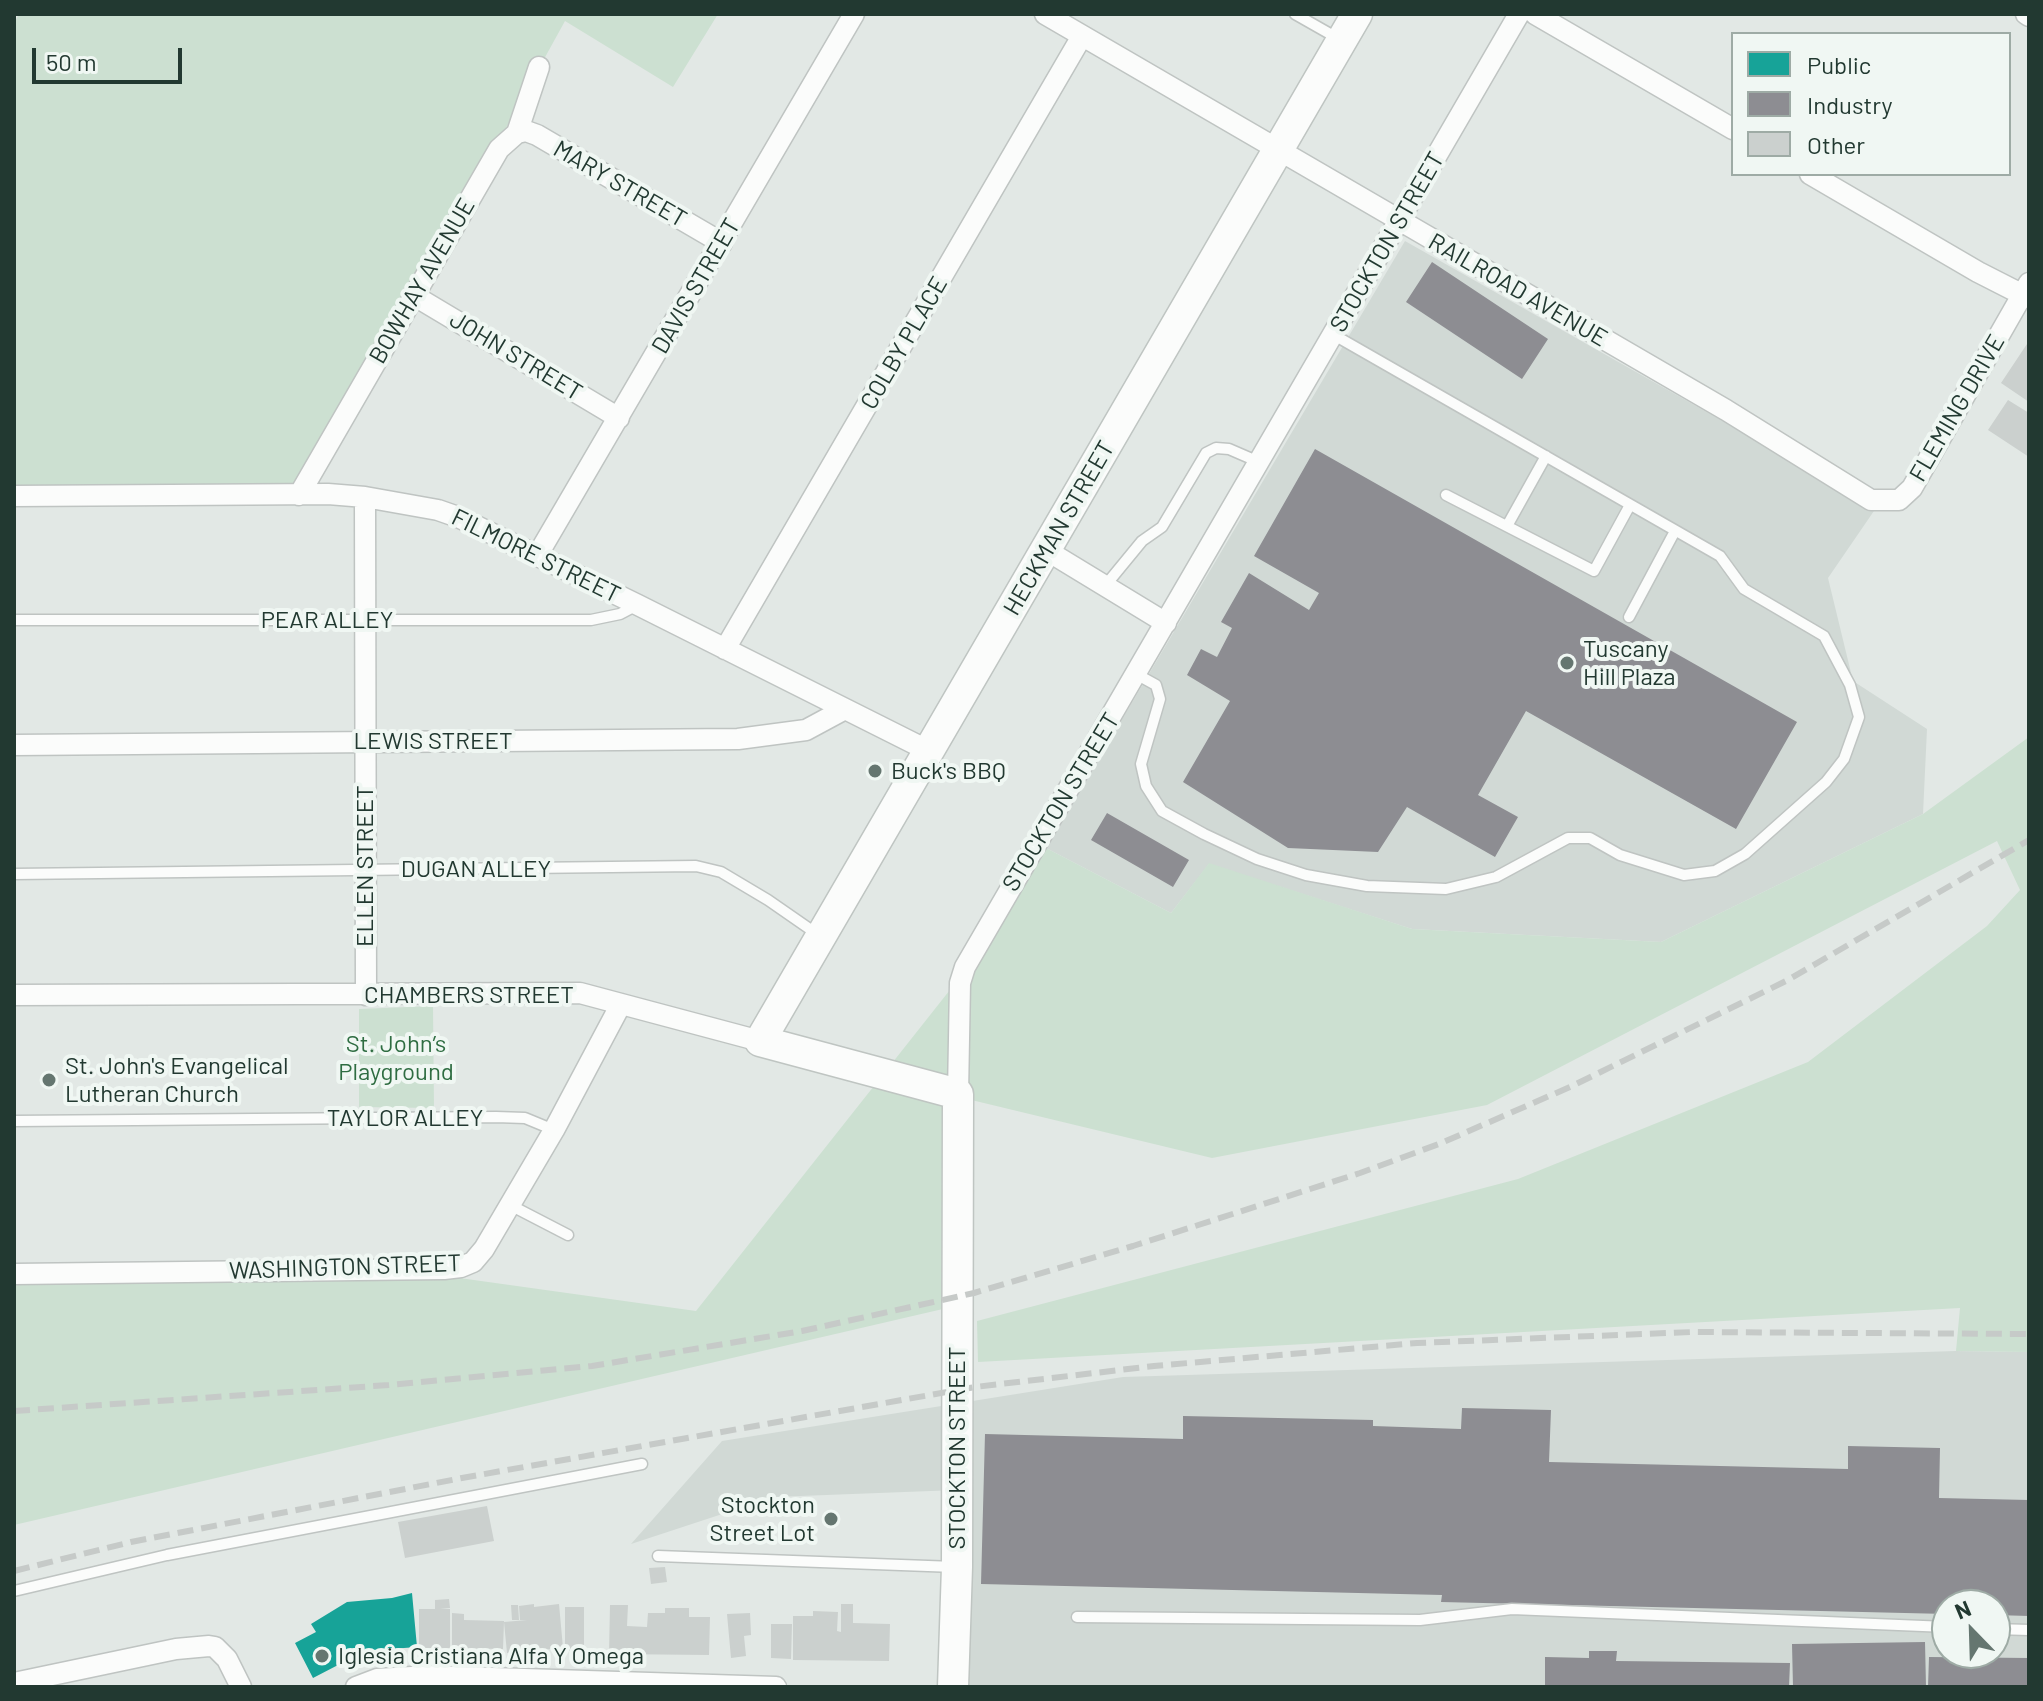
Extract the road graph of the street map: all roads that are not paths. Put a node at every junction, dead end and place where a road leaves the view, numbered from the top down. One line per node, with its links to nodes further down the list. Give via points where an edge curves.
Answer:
1 (854, 14): 15 (street, DAVIS STREET)
2 (1045, 14): 7 (street, RAILROAD AVENUE)
3 (1295, 14): 8 (lane)
4 (1357, 14): 8 (street, HECKMAN STREET)
5 (1519, 14): 14 (street, STOCKTON STREET)
6 (1535, 14): 10 (street)
7 (1082, 36): 12 (street, RAILROAD AVENUE); 38 (street, COLBY PLACE)
8 (1342, 41): 12 (street, HECKMAN STREET)
9 (539, 67): 11 (street, BOWHAY AVENUE)
10 (1731, 128)
11 (517, 133): 15 (street, MARY STREET, via 537,135); 17 (street, BOWHAY AVENUE, via 499,149)
12 (1280, 151): 14 (street, RAILROAD AVENUE); 30 (street, HECKMAN STREET)
13 (1813, 176): 16 (street, via 1978,272)
14 (1400, 222): 18 (street, STOCKTON STREET); 22 (street, RAILROAD AVENUE, via 1871,500 1899,500)
15 (722, 243): 19 (street, DAVIS STREET)
16 (2027, 292): 22 (street, FLEMING DRIVE)
17 (413, 295): 19 (street, JOHN STREET); 23 (street, BOWHAY AVENUE)
18 (1334, 335): 20 (lane); 21 (street, STOCKTON STREET)
19 (619, 418): 31 (street, DAVIS STREET)
20 (1546, 456): 27 (lane); 28 (lane)
21 (1260, 462): 32 (lane, via 1229,449 1206,453 1162,527 1142,541); 37 (street, STOCKTON STREET)
22 (1909, 491)
23 (299, 495): 25 (street, FILMORE STREET); 26 (street, FILMORE STREET)
24 (1446, 495): 28 (lane)
25 (14, 496)
26 (365, 497): 31 (street, FILMORE STREET, via 458,517); 36 (street, ELLEN STREET)
27 (1630, 505): 28 (lane, via 1594,571); 29 (lane)
28 (1507, 526)
29 (1675, 531): 34 (lane); 39 (lane, via 1720,556 1744,589 1824,636 1850,685 1859,717 1844,759 1826,782 1745,854 1715,871 1684,875 1620,855 1590,838 1568,838 1496,877 1446,889 1367,886 1306,875 1244,853 1162,811 1146,786 1141,764 1160,699 1156,685)
30 (1046, 550): 32 (street); 43 (street, HECKMAN STREET)
31 (537, 556): 33 (street, FILMORE STREET)
32 (1105, 586): 37 (street)
33 (638, 605): 36 (lane, PEAR ALLEY, via 591,620); 38 (street, FILMORE STREET)
34 (1629, 617)
35 (14, 620): 36 (lane, PEAR ALLEY)
36 (365, 620): 41 (street, ELLEN STREET)
37 (1166, 623): 39 (street, STOCKTON STREET)
38 (725, 649): 40 (street, FILMORE STREET)
39 (1136, 674): 51 (street, STOCKTON STREET, via 965,967 960,983)
40 (845, 709): 41 (street, LEWIS STREET, via 806,730 738,739); 43 (street, FILMORE STREET)
41 (365, 742): 42 (street, LEWIS STREET); 44 (street, ELLEN STREET)
42 (14, 745)
43 (929, 751): 46 (street, HECKMAN STREET)
44 (364, 868): 45 (lane, DUGAN ALLEY); 46 (lane, DUGAN ALLEY, via 704,867 721,872); 48 (street, ELLEN STREET)
45 (14, 874)
46 (822, 937): 50 (street, HECKMAN STREET)
47 (14, 995): 48 (street, CHAMBERS STREET)
48 (366, 995): 49 (street, CHAMBERS STREET, via 552,992)
49 (621, 1004): 50 (street, CHAMBERS STREET); 53 (street, WASHINGTON STREET)
50 (760, 1041): 51 (street, CHAMBERS STREET)
51 (958, 1094): 59 (street, STOCKTON STREET)
52 (14, 1121): 53 (lane, TAYLOR ALLEY, via 496,1117 525,1118)
53 (554, 1130): 54 (street, WASHINGTON STREET)
54 (510, 1205): 55 (lane); 56 (street, WASHINGTON STREET, via 484,1249 461,1267)
55 (568, 1235)
56 (14, 1274)
57 (642, 1464): 60 (lane, via 167,1555)
58 (658, 1556): 59 (lane)
59 (957, 1567): 67 (street, STOCKTON STREET)
60 (14, 1591)
61 (1077, 1617): 62 (lane, via 1420,1620 1512,1609)
62 (1931, 1626)
63 (14, 1683): 64 (street, via 209,1646 227,1659)
64 (241, 1687)
65 (356, 1687): 66 (street, via 377,1679 429,1676)
66 (776, 1687)
67 (953, 1687)

